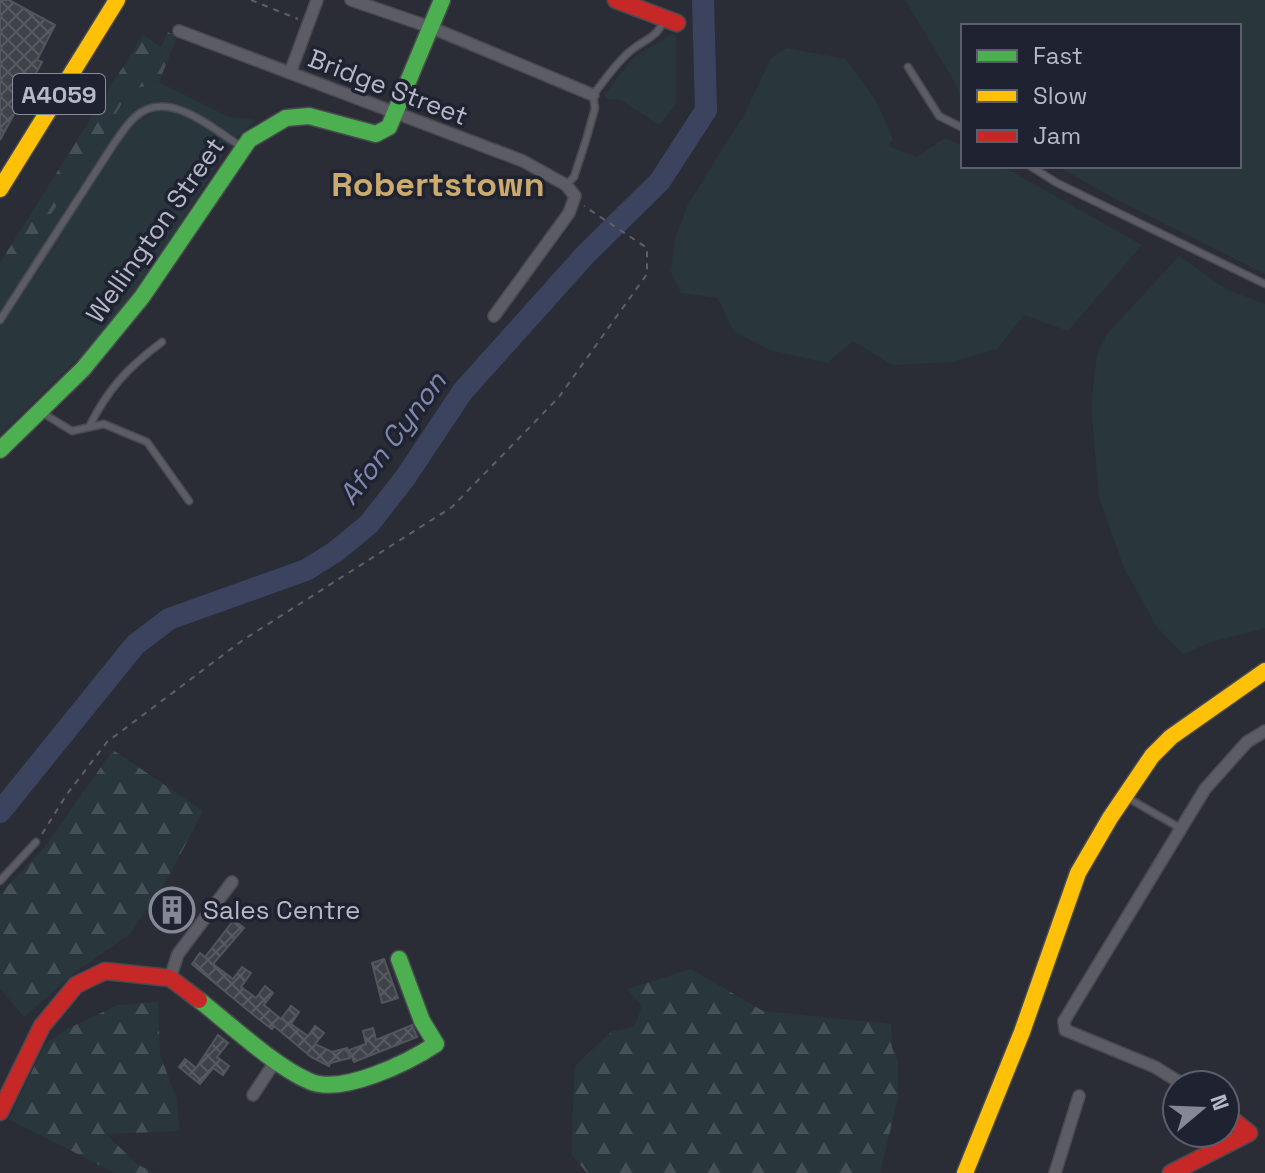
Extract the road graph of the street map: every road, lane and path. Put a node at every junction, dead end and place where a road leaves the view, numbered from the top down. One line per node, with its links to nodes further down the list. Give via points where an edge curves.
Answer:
1 (117, 0): 19 (street, A4059)
2 (251, 0): 8 (path)
3 (317, 0): 8 (street)
4 (351, 0): 9 (street)
5 (442, 0): 9 (street)
6 (616, 0): 7 (street)
7 (670, 21): 13 (lane, via 633,48)
8 (308, 23): 12 (street)
9 (430, 27): 13 (street); 14 (street)
10 (179, 31): 12 (street, Bridge Street)
11 (908, 67): 15 (lane, via 939,116)
12 (290, 73): 14 (street, Bridge Street)
13 (593, 95): 18 (lane, via 586,140 574,177)
14 (397, 114): 16 (street, Wellington Street, via 376,134 309,116 286,118); 18 (street, Bridge Street, via 523,161)
15 (961, 127)
16 (243, 148): 23 (lane, via 175,107 160,105 135,117); 25 (street, Wellington Street, via 142,297)
17 (1033, 168): 21 (lane)
18 (566, 185): 20 (street, Bridge Street)
19 (0, 189)
20 (575, 196): 22 (street, via 569,213); 33 (path, via 588,211 647,248 647,274 559,397 452,507 243,640 107,742)
21 (1265, 284)
22 (494, 316)
23 (0, 320)
24 (162, 342): 26 (lane, via 131,365)
25 (41, 412): 26 (lane, via 72,431); 27 (street, Wellington Street)
26 (89, 427): 28 (lane, via 104,424 147,442)
27 (0, 450)
28 (189, 501)
29 (1265, 671): 31 (street, via 1171,737)
30 (1265, 731): 32 (street, via 1247,742 1205,789)
31 (1124, 795): 32 (lane); 44 (street, via 1078,873)
32 (1180, 828): 39 (street, via 1064,1021 1065,1030)
33 (36, 842): 34 (lane)
34 (0, 881)
35 (232, 882): 37 (street, via 178,954)
36 (399, 959): 38 (street, via 436,1044 414,1059 337,1084 311,1083)
37 (170, 978): 38 (street); 42 (street, via 105,971 76,985 42,1026)
38 (276, 1060): 40 (street)
39 (1161, 1071)
40 (253, 1095)
41 (1079, 1096): 45 (street)
42 (0, 1112)
43 (1218, 1149): 46 (street)
44 (965, 1173)
45 (1055, 1173)
46 (1171, 1173)

